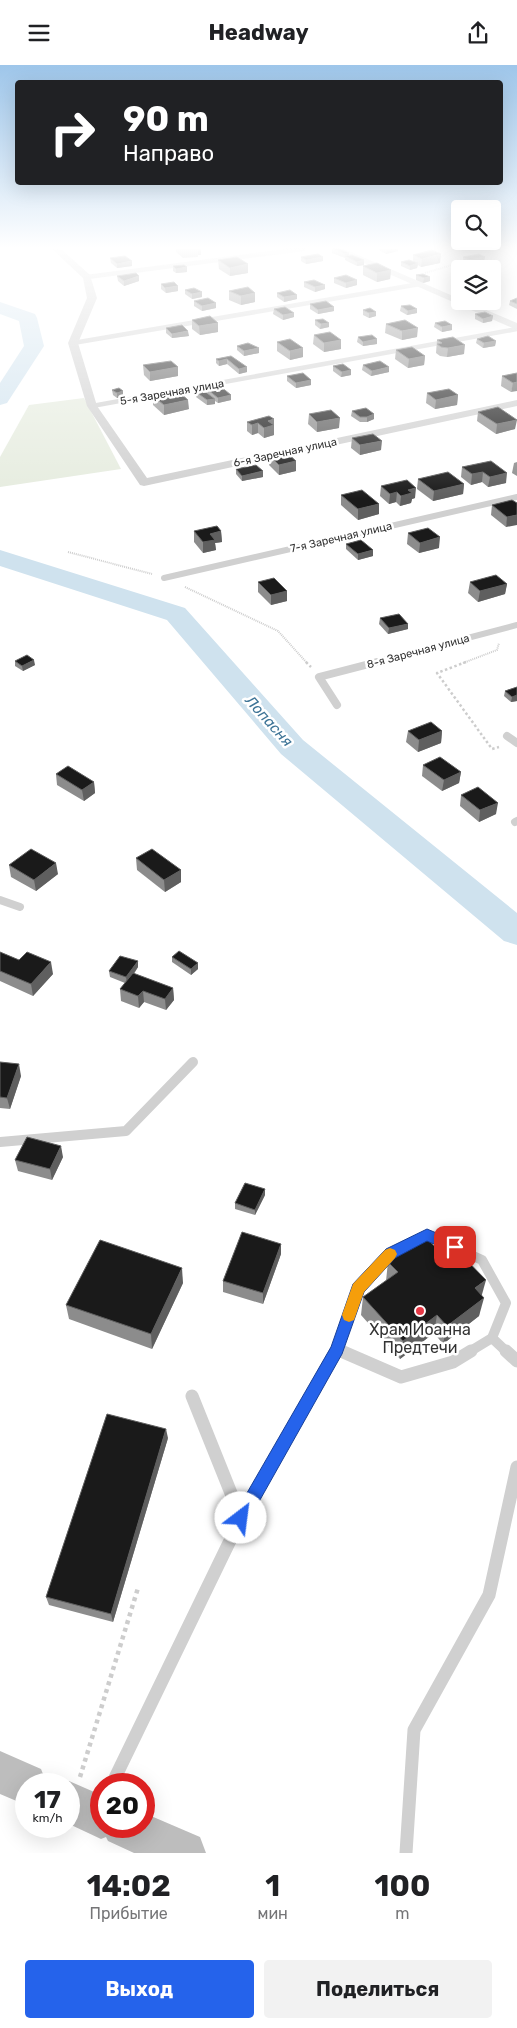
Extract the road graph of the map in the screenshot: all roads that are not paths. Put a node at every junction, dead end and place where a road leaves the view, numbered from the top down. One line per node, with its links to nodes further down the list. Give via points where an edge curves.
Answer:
1 (77, 332): 4 (street)
2 (135, 332): 4 (lane)
3 (493, 332): 5 (lane, 5-я Заречная улица)
4 (73, 343): 8 (street)
5 (191, 388): 6 (lane); 8 (lane, 5-я Заречная улица)
6 (198, 394)
7 (517, 403): 8 (street, 6-я Заречная улица, via 144,482)
8 (92, 406)
9 (517, 497): 10 (lane, 7-я Заречная улица)
10 (164, 578)
11 (517, 625): 12 (lane, 8-я Заречная улица, via 319,677)
12 (337, 705)
13 (507, 736): 14 (lane)
14 (517, 743)
15 (0, 900): 16 (lane)
16 (20, 907)
17 (193, 1062): 18 (lane, via 126,1131)
18 (0, 1142)
19 (492, 1338): 20 (lane, via 453,1363 401,1377); 20 (lane, via 506,1303 482,1259 427,1235 390,1253 358,1288); 21 (lane)
20 (337, 1349): 24 (lane)
21 (517, 1361)
22 (192, 1397): 24 (lane)
23 (517, 1467): 30 (lane, via 489,1595 414,1730)
24 (241, 1518): 26 (lane)
25 (0, 1772): 27 (street)
26 (114, 1773)
27 (15, 1779)
28 (155, 1838): 29 (street)
29 (184, 1853)
30 (406, 1853)

